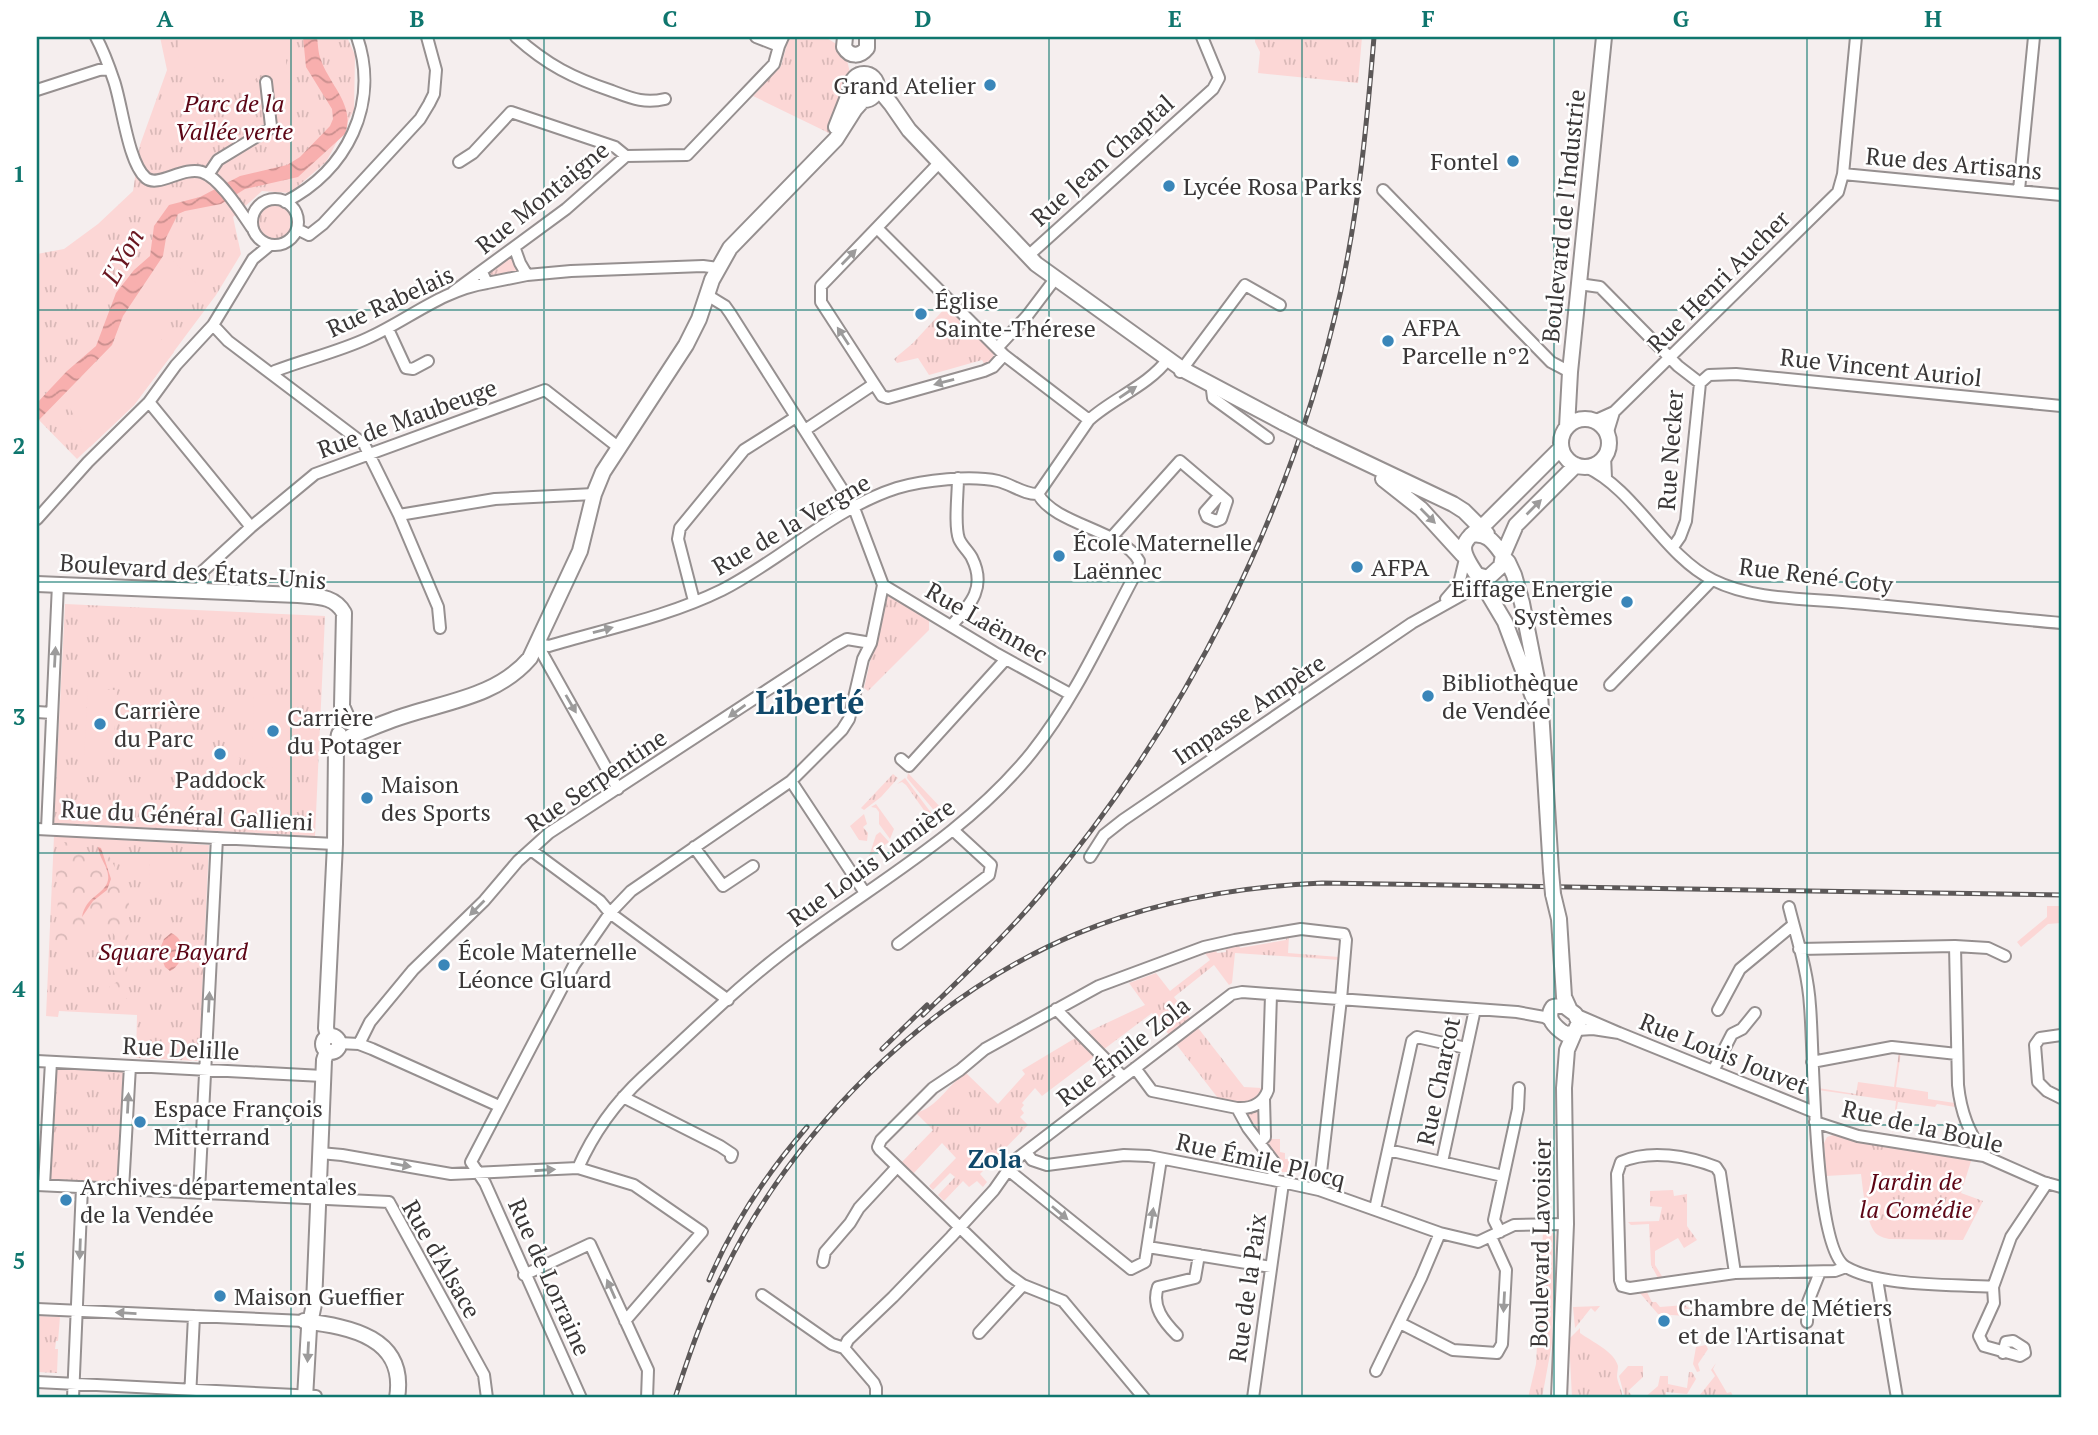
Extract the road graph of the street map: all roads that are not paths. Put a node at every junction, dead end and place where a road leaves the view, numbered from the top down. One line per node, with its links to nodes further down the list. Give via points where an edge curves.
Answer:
1 (96, 37): 12 (street)
2 (357, 37): 22 (street, via 364,85 357,123 341,156)
3 (427, 37): 31 (street, via 436,83 420,119 323,224 309,235)
4 (516, 37): 16 (street, via 582,82 650,103)
5 (756, 37): 10 (street)
6 (1202, 37): 35 (street, Rue Jean Chaptal, via 1217,71 1205,95)
7 (1604, 37): 41 (main road, Boulevard de l'Industrie)
8 (1856, 37): 20 (street)
9 (2034, 37): 24 (street)
10 (780, 40): 17 (street, Rue Montaigne, via 774,64 687,155)
11 (856, 43): 14 (main road)
12 (108, 69): 15 (street); 21 (street, via 144,177 164,180 193,171)
13 (266, 82): 21 (street, via 269,129 218,160)
14 (864, 88): 19 (main road); 37 (main road, via 826,149 730,248)
15 (37, 90)
16 (665, 99)
17 (626, 156): 18 (street, via 615,147 511,112); 34 (street, Rue Montaigne)
18 (459, 162)
19 (939, 163): 30 (street); 35 (main road)
20 (1843, 174): 24 (street, Rue des Artisans); 47 (street, Rue Henri Aucher, via 1838,192)
21 (212, 179): 27 (street)
22 (310, 189): 26 (street); 29 (street)
23 (1383, 190): 51 (street, via 1552,362)
24 (2019, 190): 25 (street, Rue des Artisans)
25 (2061, 195)
26 (285, 202): 28 (street); 29 (street)
27 (234, 204): 28 (street); 32 (street)
28 (259, 205): 32 (street, via 253,216)
29 (297, 216): 31 (street)
30 (877, 228): 46 (street); 54 (street, one-way to 30, via 821,302 821,286)
31 (297, 229): 33 (street, via 289,240)
32 (254, 231): 33 (street); 36 (street)
33 (271, 245): 36 (street)
34 (515, 248): 38 (street); 39 (street, Rue Montaigne)
35 (1028, 256): 40 (main road)
36 (253, 259): 44 (street)
37 (715, 274): 38 (street, Rue Rabelais, via 693,267); 42 (main road)
38 (527, 275): 39 (street, Rue Rabelais)
39 (485, 277): 45 (street, Rue Rabelais)
40 (1055, 279): 46 (street); 49 (main road)
41 (1579, 284): 47 (street, Rue Necker, via 1600,287); 51 (main road, Boulevard de l'Industrie)
42 (707, 295): 60 (street, via 730,313); 67 (main road, via 686,345)
43 (1280, 305): 50 (street, via 1245,285)
44 (213, 325): 52 (street); 57 (street)
45 (387, 329): 48 (street, via 406,368); 52 (street, Rue Rabelais)
46 (1001, 351): 54 (street, one-way to 54, via 993,367 985,371 888,398); 61 (street)
47 (1670, 358): 53 (street, Rue Necker); 59 (street, Rue Henri Aucher)
48 (428, 361)
49 (1167, 361): 50 (main road); 61 (street, one-way to 49, via 1159,372)
50 (1181, 371): 55 (main road)
51 (1570, 372): 56 (main road, Boulevard de l'Industrie)
52 (273, 374): 69 (street, via 365,444)
53 (1700, 383): 58 (street, Rue Vincent Auriol, via 1709,375 1723,373); 86 (street, Rue Necker, via 1686,521)
54 (874, 384): 64 (street)
55 (1218, 392): 66 (street, via 1213,398); 70 (main road, bridge)
56 (1568, 400): 62 (main road); 63 (main road, Boulevard de l'Industrie)
57 (149, 402): 82 (street); 83 (street)
58 (2061, 406)
59 (1614, 412): 62 (street, Rue Henri Aucher); 65 (street, Rue Henri Aucher)
60 (796, 417): 64 (street); 96 (street, via 744,450 680,528 678,539)
61 (1089, 420): 76 (street)
62 (1590, 420): 63 (main road); 65 (main road)
63 (1567, 427): 68 (main road)
64 (805, 430): 79 (street)
65 (1607, 435): 71 (main road)
66 (1268, 438)
67 (618, 447): 69 (street, Rue de Maubeuge, via 545,390); 75 (main road)
68 (1561, 448): 72 (main road, via 1569,461); 78 (main road)
69 (370, 454): 81 (street); 83 (street, Rue de Maubeuge, via 315,474)
70 (1349, 455): 80 (main road); 88 (main road, one-way to 88, via 1405,494)
71 (1605, 456): 72 (main road, via 1600,462); 74 (street)
72 (1581, 466): 74 (street, Rue René Coty); 89 (main road, one-way to 72, via 1516,525)
73 (958, 478): 76 (street, Rue de la Vergne, via 984,478); 79 (street, Rue de la Vergne, via 898,488); 99 (street, via 959,539 972,558 977,590)
74 (1606, 478): 86 (street, Rue René Coty)
75 (594, 494): 81 (street, via 495,499); 102 (main road, via 580,551)
76 (1038, 494): 85 (street, Rue de la Vergne, via 1045,505)
77 (1220, 495): 85 (street, via 1180,461)
78 (1505, 503): 80 (main road, via 1483,513); 84 (main road)
79 (854, 508): 94 (street); 96 (street, Rue de la Vergne, via 722,590)
80 (1464, 511): 84 (main road)
81 (399, 515): 100 (street, via 438,607)
82 (37, 519)
83 (251, 527): 95 (street, Rue de Maubeuge, via 203,570)
84 (1476, 531): 88 (main road, via 1463,547); 89 (main road, via 1491,538)
85 (1110, 539): 87 (street, Rue de la Vergne)
86 (1673, 547): 91 (street, Rue René Coty)
87 (1135, 554): 105 (street, Rue Louis Lumière, via 1138,569)
88 (1464, 556): 90 (main road); 97 (street, Impasse Ampère, via 1459,584)
89 (1503, 556): 90 (main road, via 1495,574); 108 (main road, Boulevard Lavoisier, via 1514,575 1527,626 1541,694)
90 (1482, 579): 97 (street, Impasse Ampère); 108 (main road, Boulevard Lavoisier, via 1519,656)
91 (1712, 580): 98 (street, Rue René Coty, via 1781,597); 104 (street)
92 (39, 583): 93 (main road, Boulevard des États-Unis)
93 (58, 584): 95 (main road, Boulevard des États-Unis); 107 (street, one-way to 93)
94 (883, 586): 99 (street, Rue Laënnec); 101 (street)
95 (201, 590): 109 (main road, Boulevard des États-Unis, via 325,597 340,606 344,613 338,707)
96 (694, 601): 102 (street, Rue de la Vergne, one-way to 96, via 549,646)
97 (1441, 605): 119 (street, Impasse Ampère, via 1123,820 1104,835)
98 (2061, 624)
99 (951, 626): 103 (street, Rue Laënnec)
100 (440, 628)
101 (871, 643): 111 (street, via 849,719); 112 (street, Rue Serpentine, one-way to 112, via 847,639 836,645)
102 (537, 644): 109 (main road, via 530,659 506,681 471,696); 112 (street, one-way to 112)
103 (1006, 659): 105 (street, Rue Laënnec); 110 (street, via 909,766)
104 (1610, 685)
105 (1070, 694): 114 (street, Rue Louis Lumière, via 1032,752)
106 (37, 712): 107 (street)
107 (52, 713): 113 (street)
108 (1542, 726): 122 (main road, Boulevard Lavoisier, bridge)
109 (346, 730): 116 (main road, via 336,750)
110 (901, 759)
111 (791, 781): 117 (street); 121 (street)
112 (618, 789): 118 (street, Rue Serpentine, via 549,833)
113 (42, 829): 115 (street, Rue du Général Gallieni)
114 (953, 830): 121 (street, Rue Louis Lumière); 126 (street, via 991,865 989,875)
115 (217, 838): 116 (street, Rue du Général Gallieni); 151 (street, one-way to 115)
116 (335, 844): 142 (main road, via 326,1028)
117 (694, 848): 120 (street, via 723,886); 124 (street, via 631,891)
118 (531, 850): 124 (street); 143 (street, Rue Serpentine, one-way to 143, via 413,970 370,1022)
119 (1090, 857)
120 (753, 866)
121 (865, 893): 132 (street, Rue Louis Lumière, via 780,954)
122 (1553, 894): 136 (main road, Boulevard Lavoisier, via 1564,998); 138 (main road, Boulevard Lavoisier, via 1557,990)
123 (1789, 907): 125 (street)
124 (610, 913): 132 (street); 160 (street, via 574,965)
125 (1793, 925): 128 (street); 135 (street, via 1740,969)
126 (898, 944)
127 (1955, 946): 128 (street); 129 (street, via 1988,948); 145 (street)
128 (1799, 949): 148 (street, via 1810,1006)
129 (2005, 956)
130 (1271, 995): 131 (street, Rue Émile Zola); 150 (street, Rue Émile Zola, via 1233,994); 159 (street)
131 (1341, 999): 133 (street, via 1345,937 1340,932 1301,929 1204,947 1099,986); 134 (street, Rue Émile Zola); 182 (street)
132 (728, 1000): 157 (street, Rue Louis Lumière)
133 (1056, 1009): 154 (street); 171 (street, via 985,1049 908,1112 878,1144)
134 (1475, 1009): 138 (street, Rue Émile Zola); 144 (street, Rue Charcot)
135 (1718, 1010)
136 (1572, 1011): 138 (main road, via 1563,1004); 139 (main road, Boulevard Lavoisier, via 1579,1022); 140 (street, Rue Louis Jouvet)
137 (1755, 1013): 152 (street, via 1732,1034)
138 (1553, 1017): 139 (main road, via 1564,1034); 156 (main road, Boulevard Lavoisier)
139 (1575, 1032): 140 (street, Rue Louis Jouvet); 156 (main road, Boulevard Lavoisier, via 1567,1050)
140 (1619, 1033): 152 (street, Rue Louis Jouvet)
141 (2061, 1035): 158 (street, via 2040,1038 2035,1045 2038,1082)
142 (332, 1043): 143 (street); 153 (main road)
143 (359, 1044): 160 (street)
144 (1466, 1048): 164 (street, via 1417,1037 1412,1041); 170 (street, Rue Charcot)
145 (1957, 1054): 148 (street, via 1892,1047); 167 (street, via 1960,1105)
146 (37, 1061): 147 (street, Rue Delille)
147 (51, 1062): 149 (street, Rue Delille); 178 (street)
148 (1812, 1062): 162 (street)
149 (130, 1066): 151 (street, Rue Delille); 181 (street, one-way to 149)
150 (1135, 1068): 154 (street, Rue Émile Zola); 161 (street, via 1152,1091)
151 (205, 1070): 153 (street, Rue Delille); 183 (street)
152 (1713, 1071): 162 (street, Rue Louis Jouvet)
153 (323, 1076): 166 (main road)
154 (1123, 1077): 165 (street, Rue Émile Zola)
155 (1519, 1088): 175 (street)
156 (1564, 1088): 186 (main road, Boulevard Lavoisier)
157 (624, 1097): 168 (street, via 720,1146); 172 (street, Rue Louis Lumière, via 590,1142)
158 (2061, 1098)
159 (1264, 1099): 161 (street, via 1250,1108); 163 (street, via 1265,1137)
160 (499, 1106): 174 (street, via 471,1162)
161 (1237, 1108): 163 (street)
162 (1814, 1117): 167 (street, Rue de la Boule, via 1858,1136); 194 (street, via 1827,1230 1835,1255)
163 (1260, 1142): 176 (street, via 1275,1162)
164 (1388, 1150): 170 (street); 185 (street)
165 (1026, 1152): 169 (street, Rue Émile Plocq, via 1046,1165 1124,1156); 173 (street, Rue Émile Zola)
166 (327, 1154): 174 (street, one-way to 174); 184 (main road)
167 (1983, 1156): 177 (street, Rue de la Boule)
168 (731, 1157)
169 (1161, 1158): 176 (street, Rue Émile Plocq); 190 (street, one-way to 169)
170 (1442, 1162): 175 (street)
171 (897, 1167): 187 (street); 192 (street, via 859,1208 825,1252)
172 (578, 1168): 174 (street, one-way to 172); 206 (street, via 634,1185 702,1232)
173 (1007, 1169): 187 (street, Rue Émile Zola); 190 (street, one-way to 190, via 1132,1269 1145,1262)
174 (477, 1174): 197 (street, Rue de Lorraine)
175 (1503, 1176): 189 (street, via 1493,1220)
176 (1278, 1181): 182 (street, Rue Émile Plocq); 193 (street, Rue de la Paix)
177 (2047, 1183): 180 (street, Rue de la Boule); 200 (street, via 2011,1237)
178 (40, 1185): 179 (street)
179 (82, 1187): 181 (street); 203 (street, one-way to 203)
180 (2061, 1187)
181 (123, 1189): 183 (street)
182 (1319, 1190): 185 (street, Rue Émile Plocq)
183 (199, 1192): 184 (street)
184 (317, 1198): 205 (main road); 221 (street, Rue d'Alsace, via 389,1202 484,1375)
185 (1375, 1209): 188 (street, Rue Émile Plocq)
186 (1566, 1224): 189 (street, Rue Émile Plocq, via 1524,1223); 227 (main road, Boulevard Lavoisier)
187 (959, 1227): 199 (street); 211 (street, Rue Émile Zola)
188 (1440, 1233): 189 (street, Rue Émile Plocq, via 1478,1242); 207 (street)
189 (1496, 1234): 207 (street, one-way to 207, via 1506,1270 1502,1344 1497,1353 1453,1350)
190 (1148, 1247): 191 (street)
191 (1199, 1255): 193 (street); 210 (street, via 1195,1278 1158,1287 1155,1294 1161,1320)
192 (823, 1262)
193 (1271, 1267): 226 (street, Rue de la Paix)
194 (1846, 1267): 195 (street); 198 (street)
195 (1820, 1272): 196 (street); 208 (street, via 1808,1302)
196 (1735, 1273): 196 (street, via 1622,1286 1617,1174 1621,1162 1657,1155 1716,1167)
197 (524, 1275): 206 (street, one-way to 197, via 590,1244); 222 (street, Rue de Lorraine)
198 (1877, 1279): 200 (street); 228 (street)
199 (1023, 1285): 209 (street); 225 (street, via 1063,1301)
200 (1993, 1287): 212 (street, via 1994,1303 1979,1336 1984,1346)
201 (762, 1295): 211 (street)
202 (37, 1309): 203 (street)
203 (78, 1310): 204 (street, one-way to 203); 215 (street)
204 (194, 1316): 205 (street); 217 (street)
205 (309, 1317): 216 (main road, via 345,1322 379,1343 391,1361); 218 (main road, one-way to 218)
206 (625, 1321): 223 (street, via 648,1370)
207 (1400, 1322): 213 (street)
208 (1807, 1322)
209 (979, 1333)
210 (1177, 1335)
211 (844, 1348): 224 (street, via 874,1383)
212 (2003, 1353)
213 (1376, 1371)
214 (37, 1382): 215 (street)
215 (74, 1384): 217 (street); 219 (street)
216 (398, 1392): 220 (main road)
217 (190, 1394): 218 (street)
218 (309, 1396)
219 (73, 1398)
220 (413, 1398)
221 (487, 1398)
222 (581, 1398)
223 (647, 1398)
224 (876, 1398)
225 (1144, 1398)
226 (1253, 1398)
227 (1559, 1398)
228 (1897, 1398)

